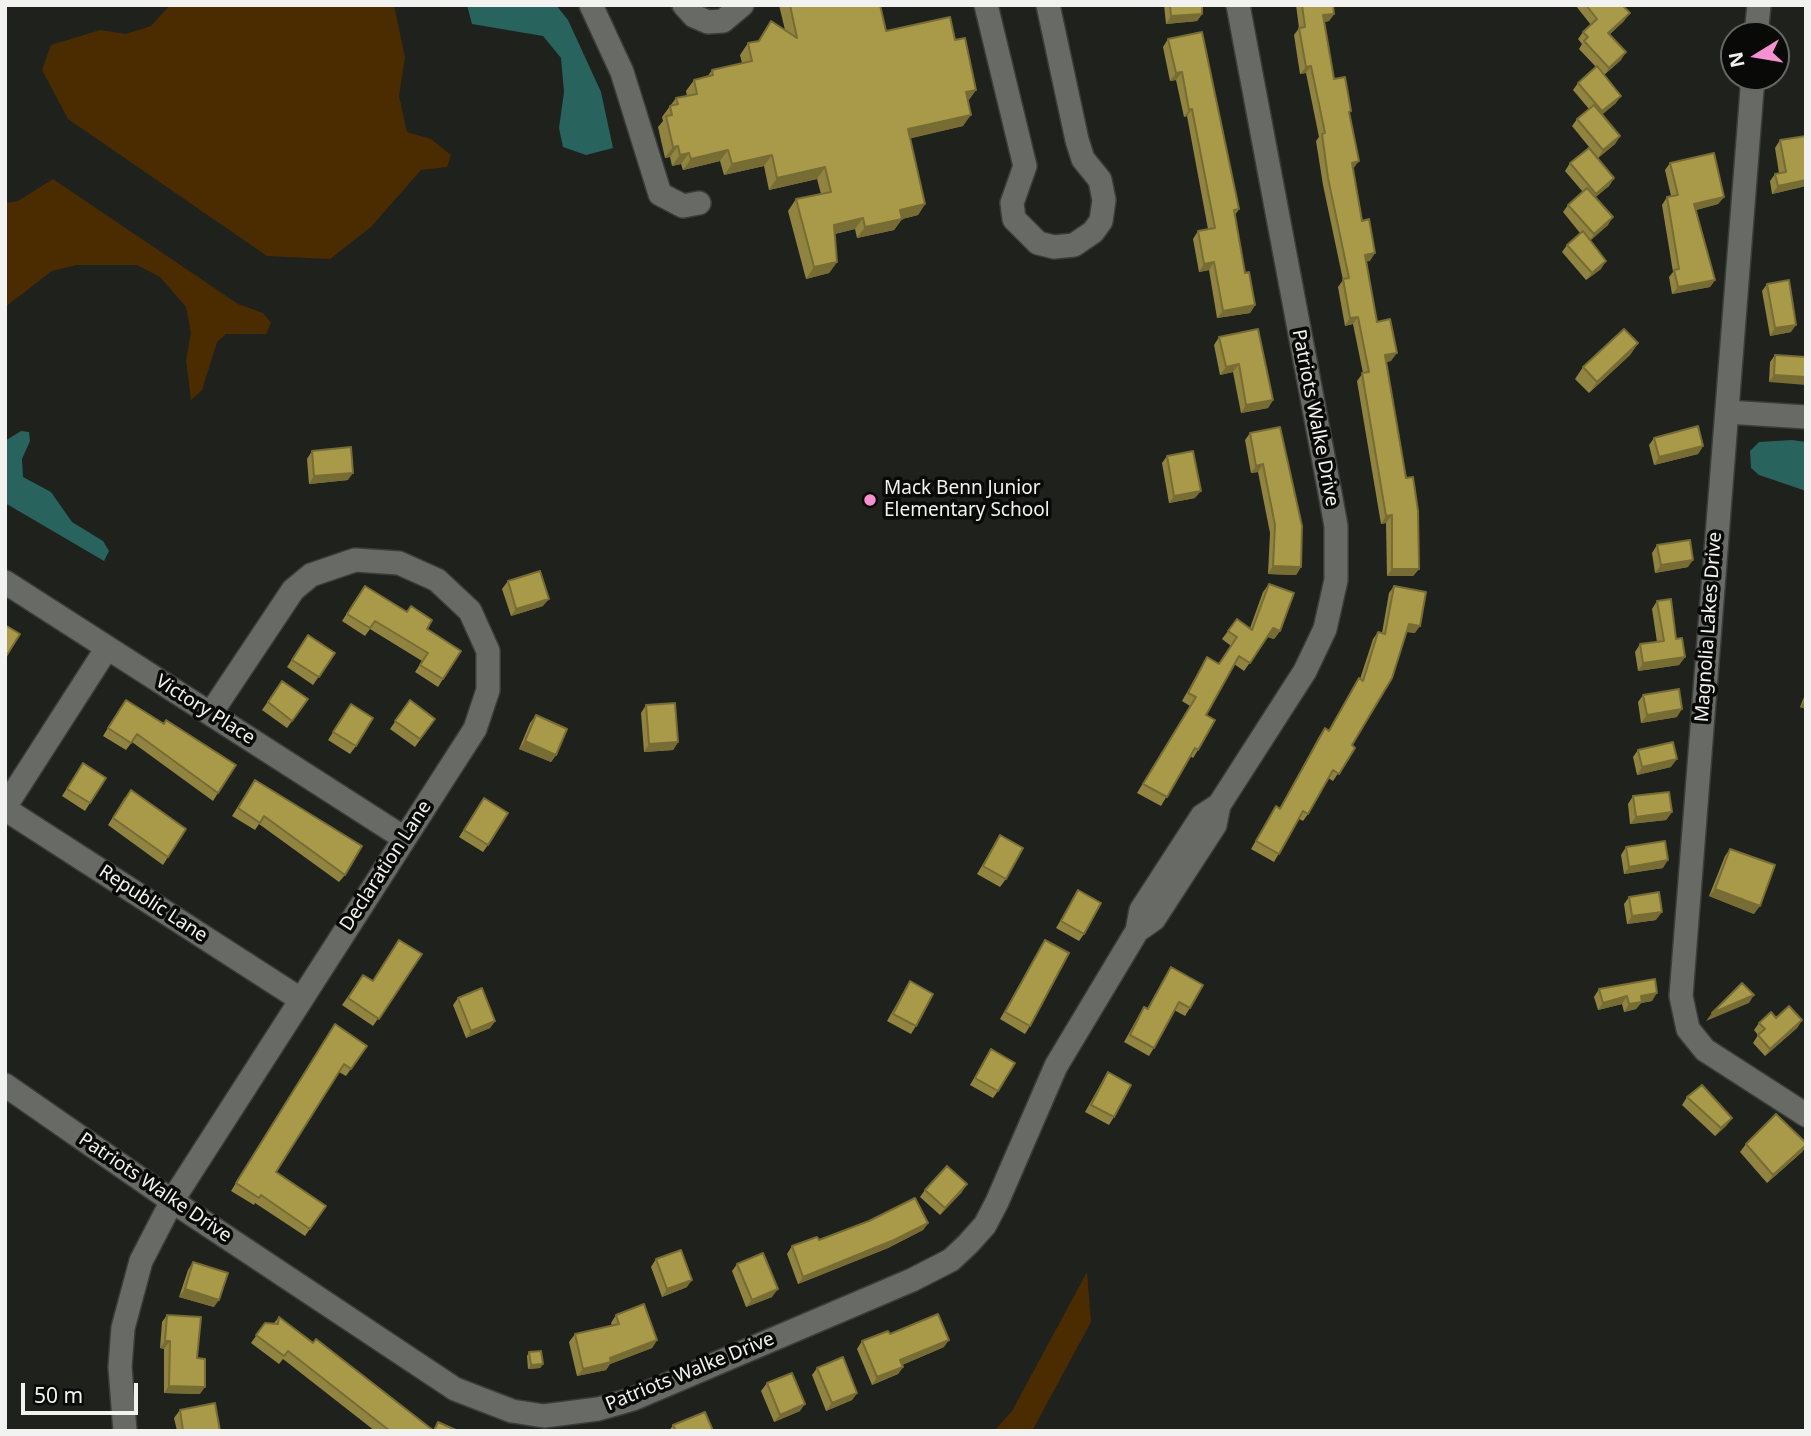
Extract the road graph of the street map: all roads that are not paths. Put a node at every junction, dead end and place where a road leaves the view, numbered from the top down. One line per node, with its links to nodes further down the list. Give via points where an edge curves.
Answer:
1 (591, 5): 8 (street, via 622,72 660,194 683,206)
2 (684, 5): 3 (street, via 708,22 723,21)
3 (742, 5)
4 (986, 5): 5 (street, via 1025,166 1012,203 1014,219 1038,243 1054,247 1074,245 1093,232 1101,221 1104,200 1100,180 1083,159 1077,140)
5 (1048, 5)
6 (1238, 5): 20 (street, Patriots Walke Drive, via 1337,551 1332,605 1315,652 1219,805 1202,816 1141,910 1137,930 1056,1066 985,1225 951,1260 633,1399)
7 (1752, 91): 9 (street, Magnolia Lakes Drive)
8 (699, 203)
9 (1727, 412): 10 (street); 18 (street, Magnolia Lakes Drive, via 1681,996 1688,1029 1705,1050)
10 (1806, 417)
11 (5, 582): 12 (street, Victory Place)
12 (107, 648): 13 (street, Victory Place); 14 (street)
13 (211, 713): 15 (street, Victory Place); 15 (street, Declaration Lane, via 275,613 311,575 355,559 378,559 416,568 437,580 470,611 480,629 488,651 488,690 475,729)
14 (5, 808): 16 (street, Republic Lane)
15 (404, 838): 16 (street, Declaration Lane)
16 (300, 999): 19 (street, Declaration Lane)
17 (5, 1085): 19 (street, Patriots Walke Drive)
18 (1806, 1115)
19 (172, 1201): 20 (street, Patriots Walke Drive, via 455,1389 512,1411); 21 (street, Declaration Lane, via 141,1261 123,1328 120,1367)
20 (565, 1423)
21 (125, 1431)

